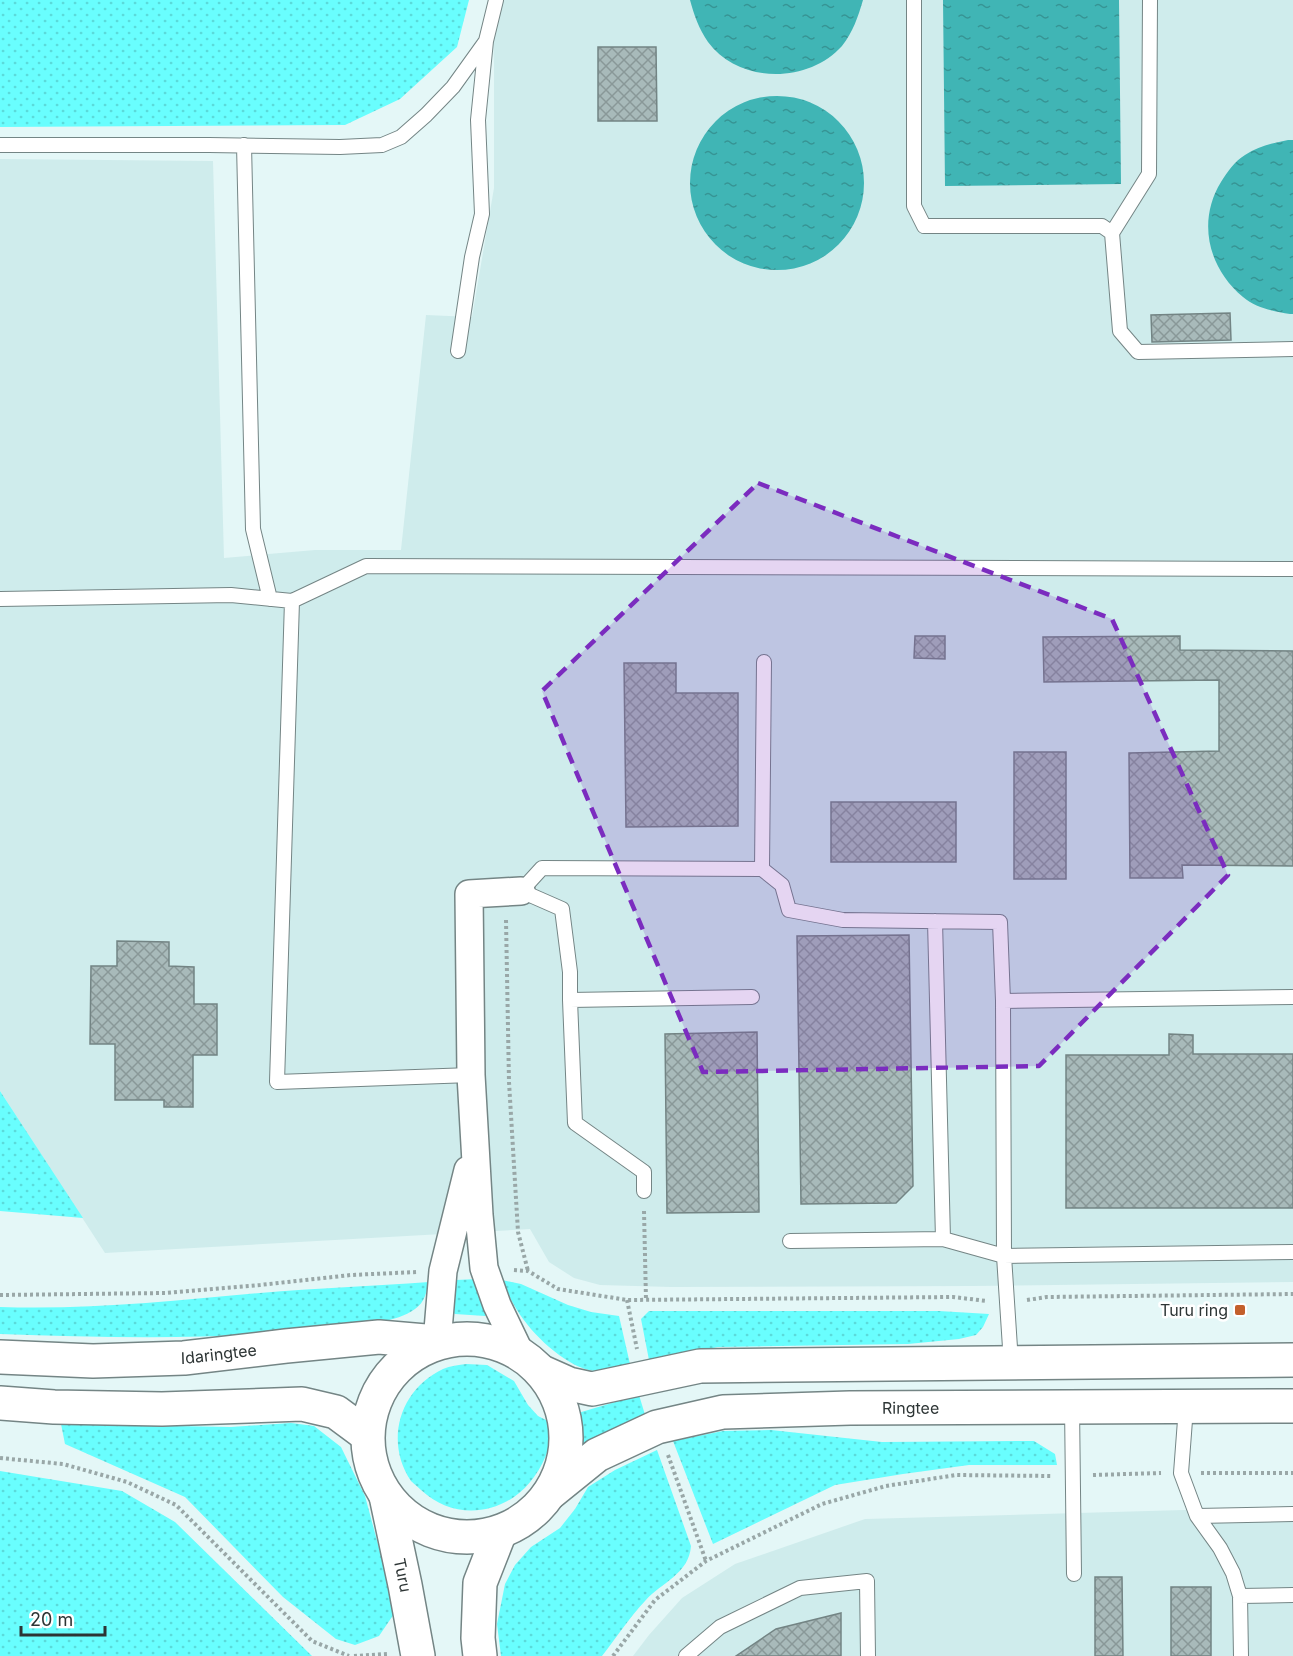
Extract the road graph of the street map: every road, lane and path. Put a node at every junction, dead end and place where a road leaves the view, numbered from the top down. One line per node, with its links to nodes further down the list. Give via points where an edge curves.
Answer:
1 (496, 0): 4 (lane)
2 (914, 0): 7 (lane, via 914,206 924,226 1102,226)
3 (1150, 0): 7 (lane, via 1149,174)
4 (486, 41): 6 (lane, via 453,87 401,137 382,145); 9 (lane, via 478,120 482,214)
5 (0, 145): 6 (lane)
6 (244, 145): 12 (lane, via 253,529)
7 (1112, 233): 8 (lane, via 1120,331 1138,352)
8 (1293, 349)
9 (458, 351)
10 (1293, 568): 13 (lane, via 366,566)
11 (0, 599): 12 (lane, via 231,595)
12 (270, 599): 13 (lane)
13 (292, 601): 22 (lane, via 277,1082)
14 (764, 662): 15 (lane)
15 (762, 869): 16 (lane, via 542,868); 17 (lane, via 782,885 789,910 843,920)
16 (513, 892): 20 (lane, via 562,909); 22 (street, via 469,894); 31 (path, via 509,1082 518,1232)
17 (935, 921): 21 (lane, via 1000,922); 25 (lane)
18 (752, 997): 20 (lane)
19 (1293, 997): 21 (lane)
20 (570, 1000): 24 (lane, via 575,1123 644,1172)
21 (1003, 1001): 28 (lane)
22 (471, 1075): 23 (street)
23 (475, 1143): 29 (street); 30 (street)
24 (644, 1191): 35 (path)
25 (943, 1239): 26 (lane); 28 (lane)
26 (790, 1241)
27 (1293, 1252): 28 (lane)
28 (1004, 1256): 36 (lane)
29 (484, 1268): 31 (path); 41 (street, via 497,1305)
30 (443, 1271): 33 (path, via 351,1275 165,1293); 37 (street)
31 (528, 1271): 34 (path, via 558,1289)
32 (1293, 1294): 36 (path, via 1047,1297)
33 (0, 1296)
34 (627, 1300): 35 (path); 39 (path)
35 (646, 1300): 36 (path, via 953,1297)
36 (1007, 1303): 42 (lane)
37 (437, 1342): 38 (main road, Idaringtee, via 379,1337 184,1358 93,1361); 41 (main road, via 465,1338 494,1341); 47 (main road, via 409,1356 387,1377 373,1405)
38 (0, 1357)
39 (639, 1358)
40 (1293, 1360): 42 (main road)
41 (531, 1362): 42 (main road, via 569,1384 592,1389 700,1366); 53 (main road, via 559,1399 567,1431 563,1463)
42 (1011, 1363)
43 (0, 1403): 47 (main road, via 162,1409 302,1404 336,1412)
44 (1072, 1406): 46 (main road, Ringtee); 52 (lane); 53 (main road, Ringtee, via 723,1412 657,1427 597,1455)
45 (1293, 1406): 46 (main road, Ringtee)
46 (1186, 1407): 50 (lane)
47 (367, 1436): 54 (main road, via 375,1477)
48 (666, 1450): 58 (path)
49 (0, 1458): 62 (path, via 63,1464 127,1482 176,1505 312,1641)
50 (1181, 1473): 51 (path); 52 (path); 56 (lane)
51 (1293, 1473)
52 (1072, 1476): 58 (path, via 956,1475 886,1486 822,1504); 59 (lane)
53 (550, 1493): 57 (main road, via 519,1523)
54 (386, 1496): 57 (main road, via 400,1512 437,1533 479,1537); 63 (main road, Turu)
55 (1293, 1514): 56 (lane)
56 (1197, 1516): 61 (lane, via 1220,1548)
57 (500, 1532): 64 (main road, via 480,1583)
58 (706, 1561): 65 (path, via 655,1600)
59 (1074, 1574)
60 (1293, 1595): 61 (lane)
61 (1240, 1596): 68 (lane)
62 (349, 1656)
63 (418, 1656)
64 (480, 1656)
65 (613, 1656)
66 (686, 1656): 67 (lane, via 720,1627 800,1588 867,1581)
67 (868, 1656)
68 (1241, 1656)

